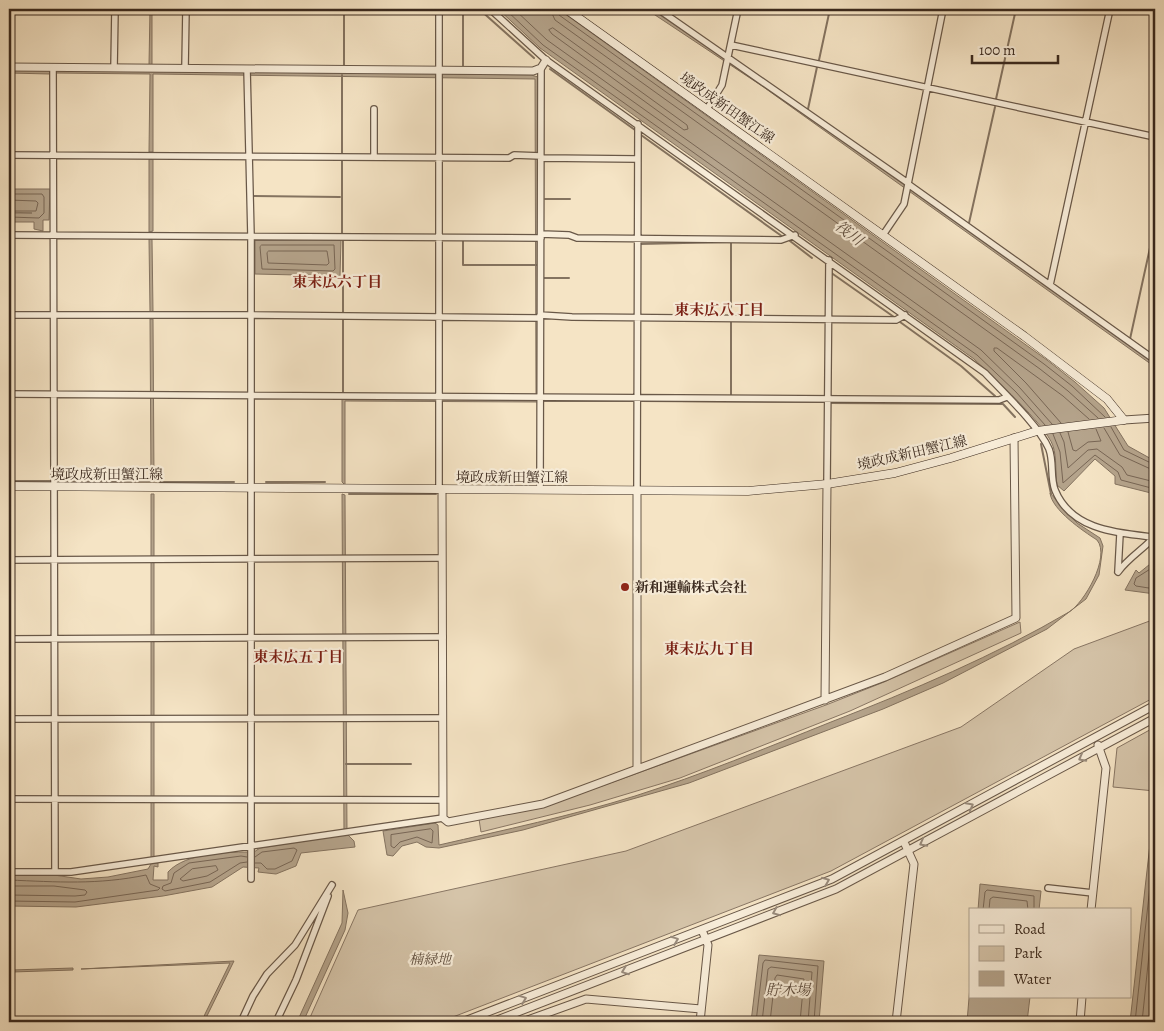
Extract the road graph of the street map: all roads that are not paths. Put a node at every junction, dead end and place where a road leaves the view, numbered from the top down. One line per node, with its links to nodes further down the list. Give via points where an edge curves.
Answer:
1 (115, 9): 15 (street)
2 (186, 9): 16 (street)
3 (439, 9): 19 (street)
4 (490, 9): 12 (street)
5 (566, 9): 22 (main road, 境政成新田蟹江線)
6 (658, 9): 11 (street)
7 (738, 9): 10 (street)
8 (943, 9): 20 (street)
9 (1110, 9): 23 (street)
10 (731, 45): 11 (street); 20 (street)
11 (729, 57): 22 (street, via 722,86); 33 (street)
12 (546, 60): 17 (street); 24 (street)
13 (9, 67): 14 (street)
14 (53, 67): 15 (street); 27 (street)
15 (114, 68): 16 (street)
16 (185, 68): 18 (street)
17 (541, 68): 19 (street, via 533,71); 30 (street)
18 (247, 73): 19 (street); 28 (street)
19 (439, 74): 31 (street)
20 (928, 87): 23 (street); 33 (street)
21 (374, 109): 29 (street)
22 (706, 109): 38 (main road, 境政成新田蟹江線)
23 (1085, 122): 25 (street); 43 (street)
24 (638, 124): 32 (street); 37 (street)
25 (1155, 137)
26 (9, 154): 27 (street)
27 (53, 155): 28 (street); 35 (street)
28 (249, 156): 29 (street); 36 (street)
29 (374, 156): 31 (street)
30 (539, 156): 31 (street); 32 (street); 40 (street)
31 (440, 157): 39 (street)
32 (637, 160): 41 (street)
33 (908, 186): 38 (street, via 904,204); 43 (street)
34 (9, 235): 35 (street)
35 (52, 235): 36 (street); 45 (street)
36 (251, 236): 39 (street); 46 (street)
37 (795, 236): 41 (street, via 781,240); 42 (street)
38 (883, 236): 62 (main road, 境政成新田蟹江線, via 1107,399)
39 (440, 237): 40 (street); 48 (street)
40 (539, 237): 41 (street); 49 (street)
41 (637, 238): 50 (street)
42 (829, 260): 47 (street); 51 (street)
43 (1050, 284): 52 (street)
44 (9, 315): 45 (street)
45 (53, 315): 46 (street); 54 (street)
46 (251, 315): 48 (street); 55 (street)
47 (905, 316): 51 (street, via 896,320); 58 (street, via 985,373)
48 (439, 317): 49 (street); 59 (street)
49 (539, 317): 50 (street); 56 (street)
50 (637, 318): 51 (street); 57 (street)
51 (827, 319): 60 (street)
52 (1155, 360)
53 (9, 394): 54 (street)
54 (53, 394): 55 (street); 67 (street)
55 (250, 395): 59 (street); 68 (street)
56 (541, 397): 57 (street); 59 (street); 70 (street)
57 (636, 397): 60 (street); 71 (street)
58 (1007, 397): 60 (street, via 999,400); 63 (street)
59 (439, 399): 69 (street)
60 (827, 399): 65 (street)
61 (1155, 418): 62 (street)
62 (1120, 421): 63 (main road, 境政成新田蟹江線)
63 (1037, 431): 64 (main road, 境政成新田蟹江線); 72 (street, via 1049,449 1055,491 1065,505 1092,526)
64 (1014, 438): 65 (main road, 境政成新田蟹江線, via 895,473); 82 (street, via 1016,618 885,677)
65 (827, 484): 71 (main road, 境政成新田蟹江線, via 748,491); 82 (street)
66 (9, 486): 67 (main road, 境政成新田蟹江線)
67 (53, 486): 68 (main road, 境政成新田蟹江線); 77 (street)
68 (250, 487): 69 (main road, 境政成新田蟹江線); 75 (street)
69 (440, 489): 70 (main road, 境政成新田蟹江線); 74 (street)
70 (540, 490): 71 (main road, 境政成新田蟹江線)
71 (637, 491): 91 (street)
72 (1120, 534): 73 (street); 73 (street, via 1118,572 1127,559)
73 (1154, 537)
74 (442, 558): 75 (street); 78 (street)
75 (251, 559): 77 (street); 79 (street)
76 (9, 560): 77 (street)
77 (54, 560): 81 (street)
78 (443, 637): 79 (street); 86 (street)
79 (251, 638): 81 (street); 85 (street)
80 (9, 639): 81 (street)
81 (54, 639): 88 (street)
82 (825, 700): 91 (street)
83 (1155, 706): 89 (street)
84 (9, 718): 88 (street)
85 (251, 718): 86 (street); 88 (street); 94 (street)
86 (442, 718): 95 (street)
87 (1155, 718): 90 (street)
88 (55, 719): 93 (street)
89 (1096, 738): 90 (street); 97 (street, one-way to 89)
90 (1100, 748): 99 (street, one-way to 99); 104 (street, via 1106,768)
91 (637, 768): 96 (street, via 543,804 448,822)
92 (9, 799): 93 (street)
93 (55, 799): 94 (street); 101 (street)
94 (251, 799): 95 (street); 98 (street)
95 (443, 800): 96 (street)
96 (442, 818): 98 (street)
97 (904, 842): 99 (street); 106 (street, one-way to 97, via 832,879)
98 (251, 848): 101 (street); 102 (street)
99 (908, 852): 107 (street, one-way to 107, via 836,889); 116 (street, via 914,864)
100 (9, 872): 101 (street)
101 (55, 872)
102 (251, 876)
103 (1048, 888): 104 (street)
104 (1093, 893): 105 (street)
105 (1091, 908)
106 (702, 930): 107 (street); 112 (street, one-way to 106)
107 (706, 940): 109 (street); 113 (street, one-way to 113)
108 (1082, 998): 117 (street)
109 (701, 1009): 114 (street, via 586,999); 115 (street)
110 (241, 1022): 111 (street, via 267,974 295,944 332,885 296,980)
111 (276, 1022)
112 (462, 1022)
113 (492, 1022)
114 (522, 1022)
115 (700, 1022)
116 (896, 1022)
117 (1080, 1022)

